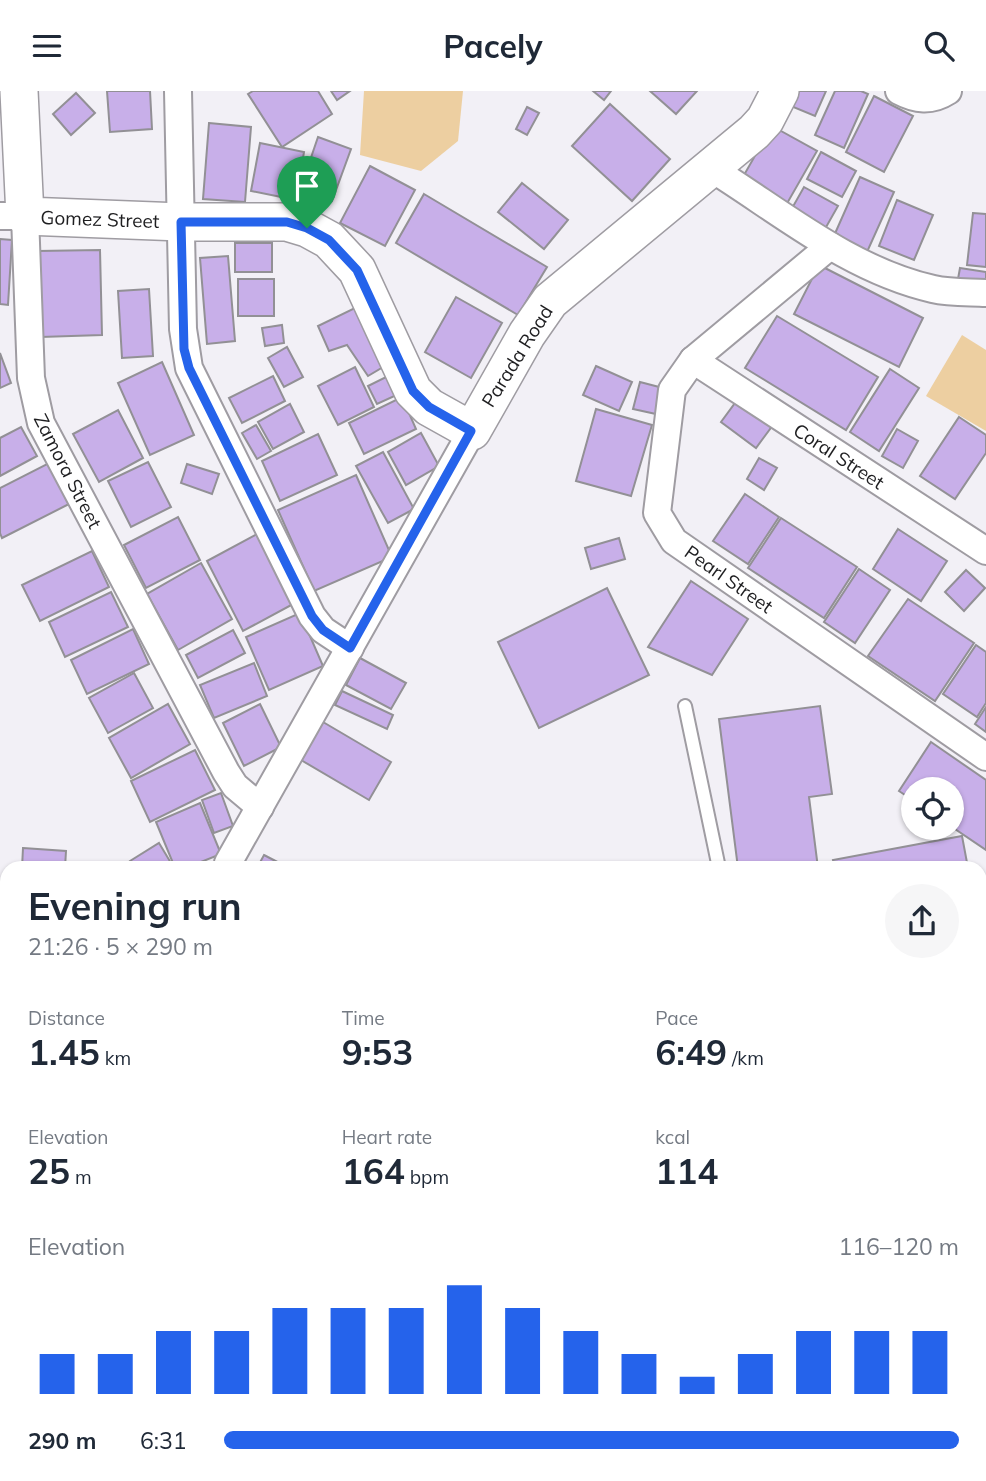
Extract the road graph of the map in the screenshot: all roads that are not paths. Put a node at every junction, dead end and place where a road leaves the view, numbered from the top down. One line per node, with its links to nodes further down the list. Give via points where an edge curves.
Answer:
1 (19, 91): 7 (street, Zamora Street)
2 (178, 91): 8 (street)
3 (780, 91): 6 (street, Parada Road, via 765,120)
4 (899, 91): 5 (street, via 926,100)
5 (948, 91)
6 (709, 167): 9 (street); 12 (street, Parada Road, via 550,302)
7 (13, 216): 8 (street, Gomez Street); 17 (street, Zamora Street, via 30,378 41,423 226,772)
8 (181, 222): 12 (street, Gomez Street, via 287,222 329,240 357,270 413,391 429,407); 14 (street, via 184,349 189,368 312,616 323,630)
9 (830, 246): 10 (street, via 934,290); 11 (street, Pearl Street)
10 (986, 293)
11 (692, 361): 13 (street, Coral Street); 16 (street, Pearl Street, via 672,390 657,513 674,541)
12 (471, 431): 14 (street, Parada Road)
13 (986, 551)
14 (350, 648): 17 (street, Parada Road)
15 (685, 706): 19 (lane)
16 (986, 757)
17 (260, 807): 18 (street, Parada Road)
18 (229, 861)
19 (718, 861)

